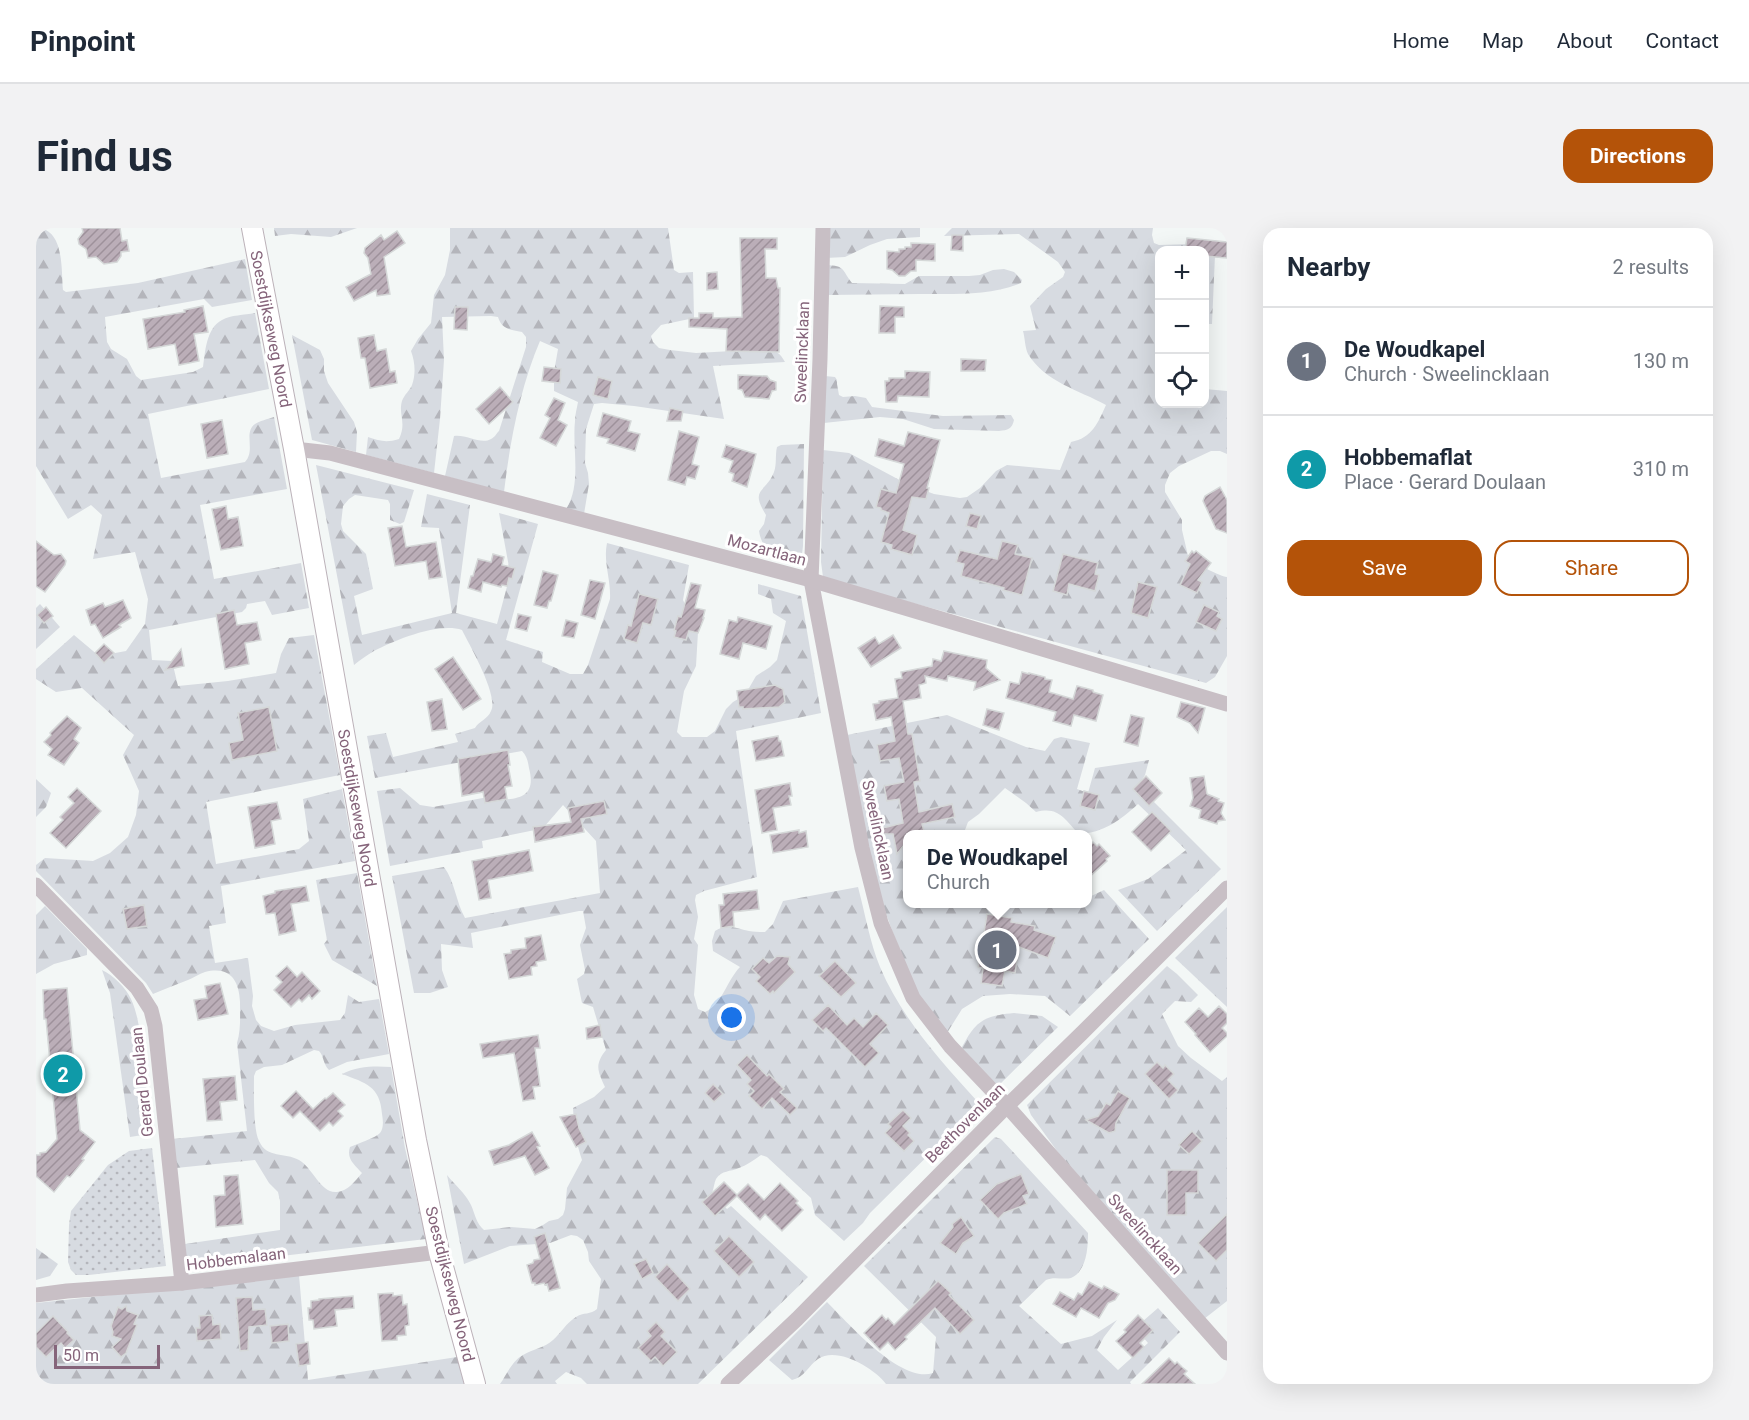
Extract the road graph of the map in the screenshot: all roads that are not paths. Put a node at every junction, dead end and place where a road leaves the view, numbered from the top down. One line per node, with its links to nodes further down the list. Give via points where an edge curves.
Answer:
1 (252, 228): 3 (main road, Soestdijkseweg Noord)
2 (823, 228): 4 (street, Sweelincklaan)
3 (294, 449): 4 (street, Mozartlaan, via 330,453); 9 (main road, Soestdijkseweg Noord)
4 (811, 580): 5 (street, Mozartlaan); 8 (street, Sweelincklaan, via 862,848 881,922 913,999 950,1046)
5 (1227, 704)
6 (36, 885): 10 (street, Gerard Doulaan, via 137,988 151,1010)
7 (1227, 888): 8 (street, Beethovenlaan)
8 (1007, 1106): 12 (street, Sweelincklaan); 14 (street, Beethovenlaan)
9 (439, 1252): 10 (street, Hobbemalaan); 13 (main road, Soestdijkseweg Noord)
10 (182, 1283): 11 (street, Hobbemalaan)
11 (36, 1295)
12 (1227, 1353)
13 (476, 1384)
14 (728, 1384)

